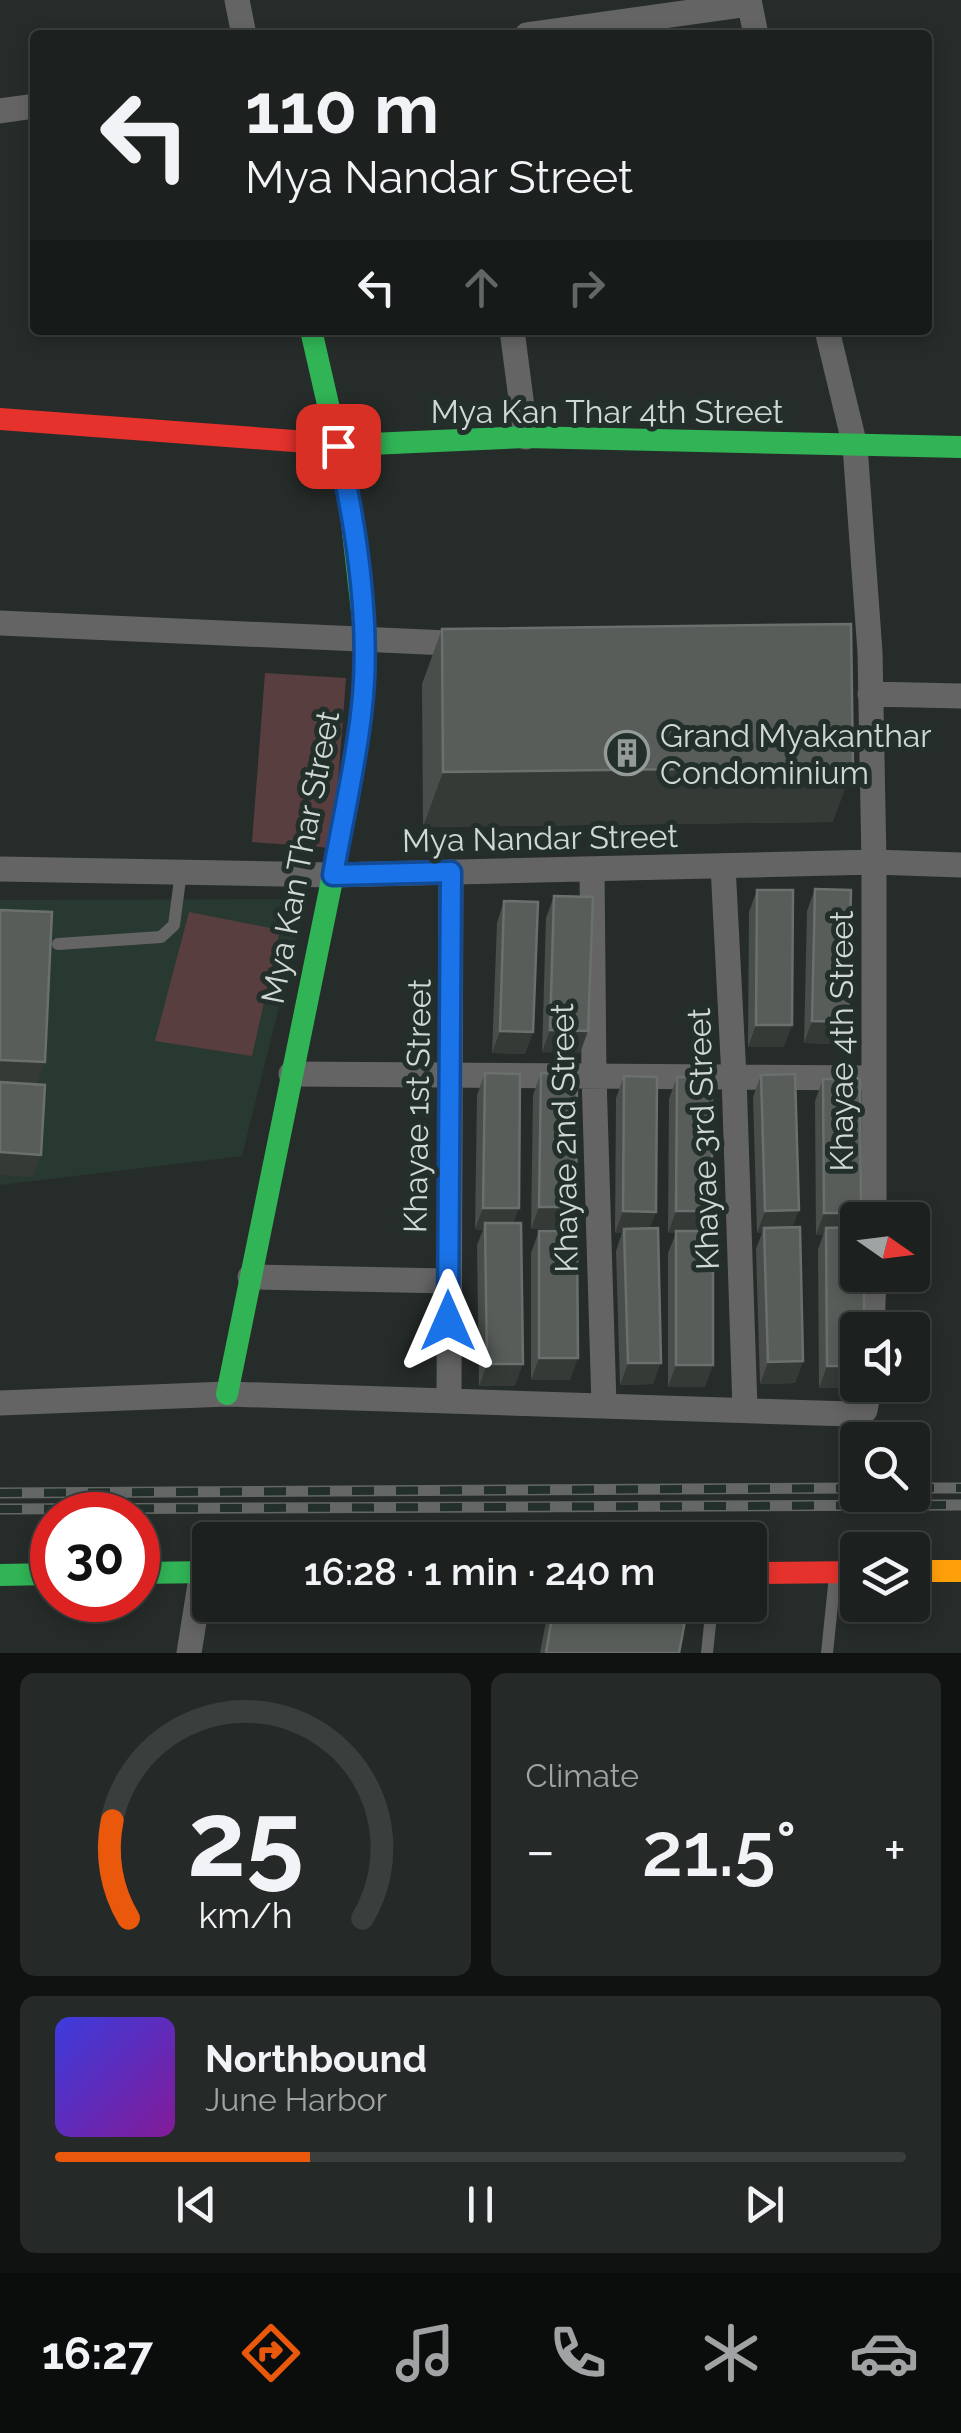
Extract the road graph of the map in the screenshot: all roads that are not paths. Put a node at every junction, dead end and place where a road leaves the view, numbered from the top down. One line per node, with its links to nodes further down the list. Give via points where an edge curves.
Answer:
1 (237, 0): 3 (street)
2 (748, 2): 4 (street); 5 (street)
3 (243, 30)
4 (560, 30)
5 (755, 30)
6 (30, 107): 7 (street)
7 (0, 110)
8 (312, 335): 13 (street, Mya Kan Thar Street)
9 (513, 335): 12 (street)
10 (828, 335): 14 (street, Khayae 4th Street)
11 (0, 419): 13 (street, Mya Kan Thar 4th Street)
12 (526, 437): 13 (street, Mya Kan Thar 4th Street); 14 (street, Mya Kan Thar 4th Street)
13 (338, 446): 17 (street, Mya Kan Thar Street)
14 (855, 446): 15 (street, Mya Kan Thar 4th Street); 19 (street, Khayae 4th Street, via 860,652)
15 (961, 447)
16 (0, 623): 17 (street)
17 (365, 638): 18 (street); 28 (street, Mya Kan Thar Street, via 362,713)
18 (502, 646)
19 (870, 694): 20 (street); 21 (street, Khayae 4th Street)
20 (961, 696)
21 (874, 862): 22 (street, Mya Nandar Street); 23 (street, Mya Nandar Street); 34 (street, Khayae 4th Street)
22 (961, 865)
23 (723, 866): 25 (street, Mya Nandar Street); 33 (street, Khayae 3rd Street)
24 (0, 869): 26 (street, Mya Nandar Street)
25 (592, 869): 27 (street, Mya Nandar Street); 32 (street, Khayae 2nd Street)
26 (180, 872): 28 (street, Mya Nandar Street); 29 (lane, via 174,925 161,937)
27 (451, 872): 28 (street, Mya Nandar Street); 31 (street, Khayae 1st Street)
28 (333, 875): 30 (street, Mya Kan Thar Street)
29 (58, 944)
30 (291, 1074): 31 (street); 36 (street, Mya Kan Thar Street)
31 (452, 1075): 32 (street); 37 (street, Khayae 1st Street)
32 (594, 1076): 33 (street); 42 (street, Khayae 2nd Street)
33 (734, 1077): 34 (street); 43 (street, Khayae 3rd Street)
34 (873, 1078): 35 (street, Khayae 4th Street)
35 (874, 1202)
36 (250, 1277): 37 (street); 38 (street, Mya Kan Thar Street)
37 (448, 1281): 39 (street, Khayae 1st Street)
38 (227, 1394): 39 (street); 40 (street)
39 (449, 1400): 42 (street)
40 (0, 1402)
41 (867, 1402): 43 (street, via 865,1410 850,1414)
42 (604, 1405): 43 (street)
43 (745, 1409)
44 (961, 1570): 45 (street)
45 (930, 1571)
46 (192, 1572): 47 (street)
47 (160, 1573)
48 (767, 1573): 49 (street)
49 (840, 1573)
50 (30, 1574): 51 (street)
51 (0, 1575)
52 (840, 1598): 57 (lane)
53 (196, 1622): 55 (street)
54 (710, 1622): 56 (lane)
55 (189, 1653)
56 (707, 1653)
57 (827, 1653)

